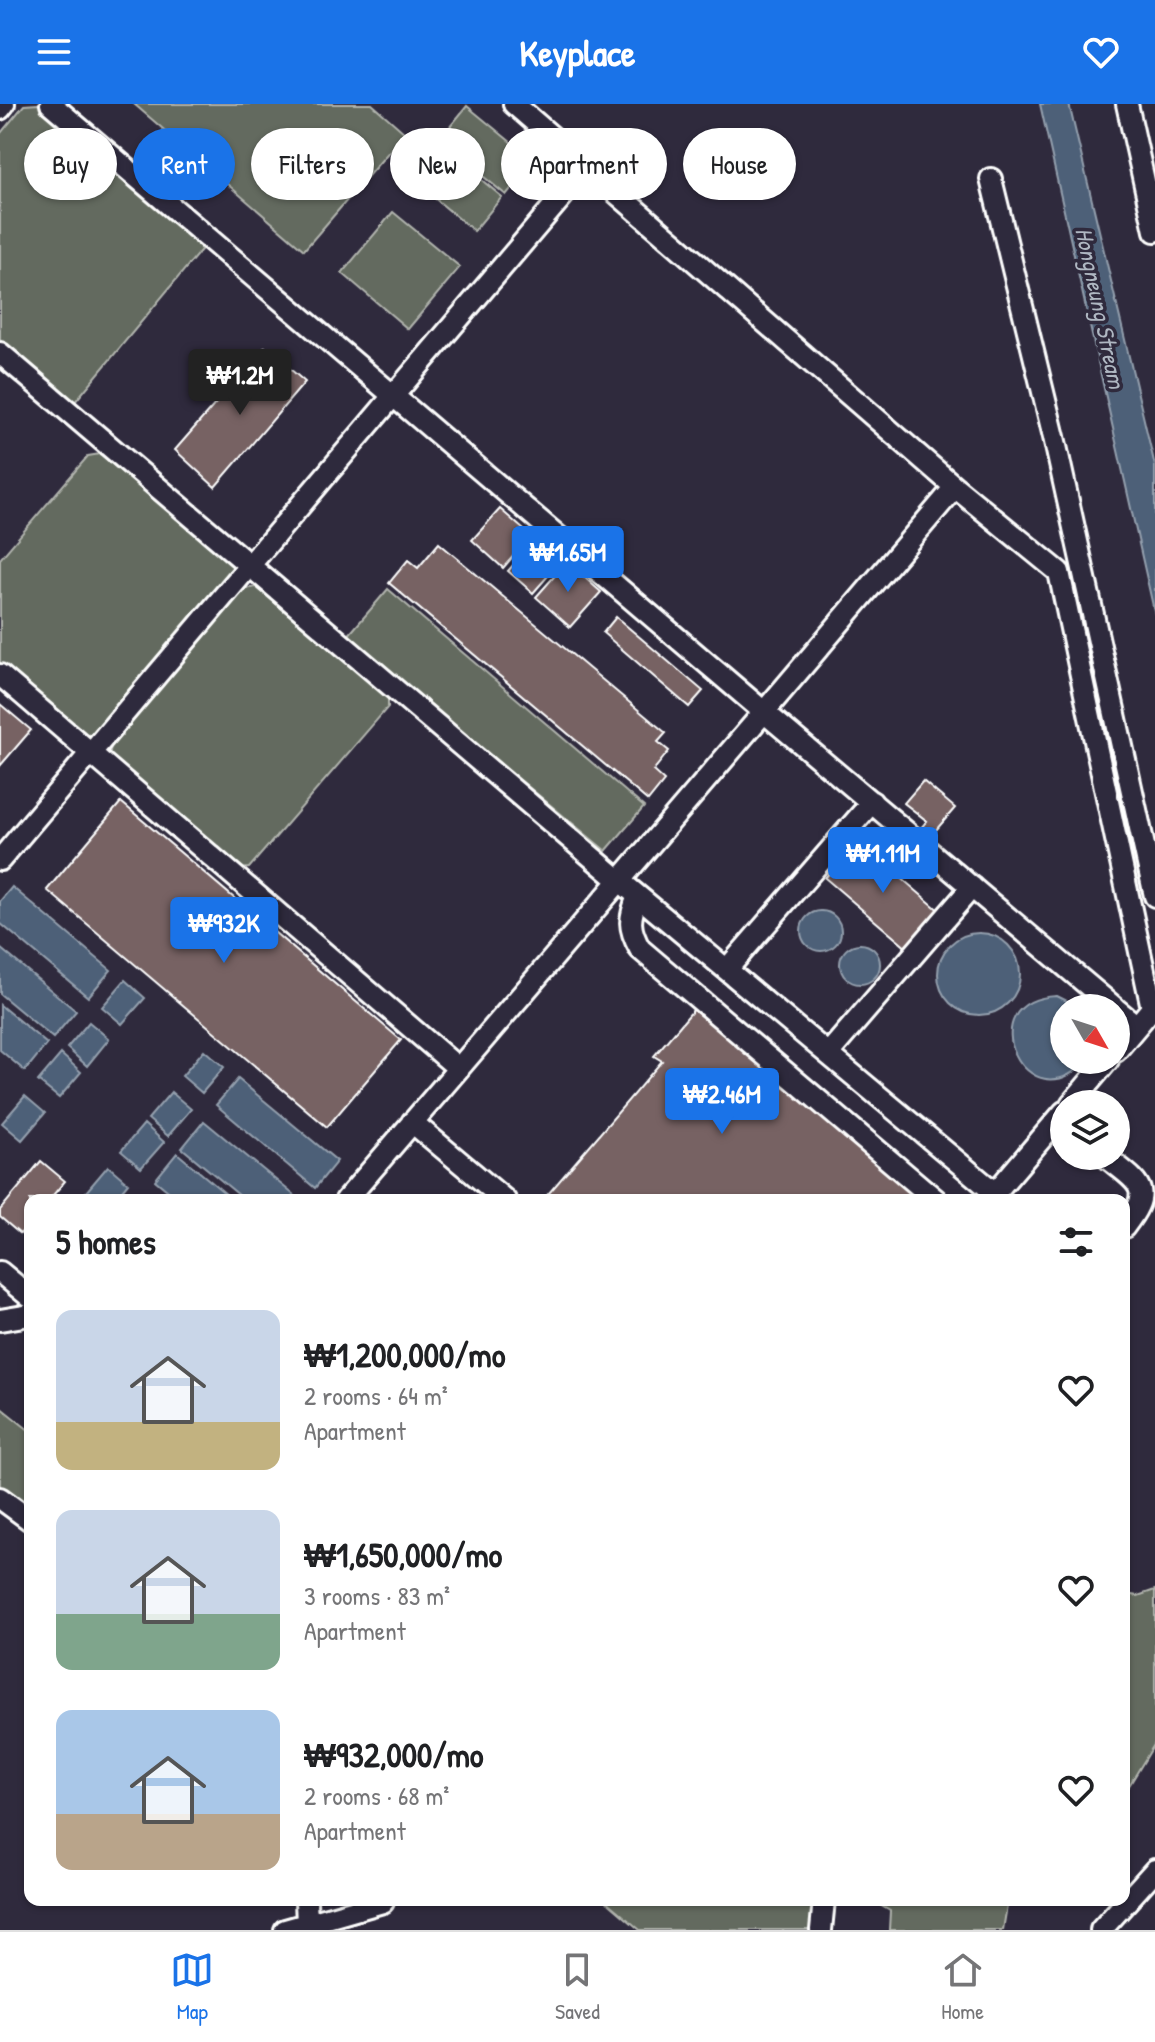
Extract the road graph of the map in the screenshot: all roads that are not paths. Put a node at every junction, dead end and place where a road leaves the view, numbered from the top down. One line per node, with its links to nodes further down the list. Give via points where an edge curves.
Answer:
1 (4, 104): 5 (street)
2 (51, 104): 12 (street)
3 (514, 104): 6 (street)
4 (1127, 104): 10 (street)
5 (0, 109)
6 (542, 128)
7 (991, 179): 23 (street)
8 (559, 200): 12 (street)
9 (625, 200): 13 (street)
10 (1155, 231)
11 (0, 353): 14 (street)
12 (395, 394): 14 (street); 16 (street)
13 (955, 487): 16 (street); 27 (street, via 1059,572 1152,1008)
14 (249, 566): 17 (street); 20 (street)
15 (0, 675): 17 (street)
16 (764, 712): 18 (street); 20 (street)
17 (91, 754): 19 (street); 30 (street)
18 (872, 802): 21 (street); 24 (street)
19 (0, 860)
20 (620, 881): 22 (street); 30 (street)
21 (972, 887): 25 (street); 29 (street)
22 (638, 896): 24 (street); 38 (street, via 630,932 640,949)
23 (1155, 896)
24 (728, 968): 29 (street)
25 (1099, 994)
26 (1130, 1020): 27 (street)
27 (1137, 1026): 28 (street)
28 (1130, 1034)
29 (828, 1054): 39 (street)
30 (458, 1068): 33 (street)
31 (1097, 1074): 32 (street)
32 (1084, 1090)
33 (412, 1122): 36 (street); 37 (street)
34 (1050, 1132): 40 (street)
35 (1122, 1170): 41 (street, via 1145,1195)
36 (351, 1194)
37 (498, 1194)
38 (929, 1194)
39 (995, 1194)
40 (1001, 1194)
41 (1130, 1219)
42 (0, 1272): 43 (street)
43 (24, 1292)
44 (24, 1316): 45 (street)
45 (0, 1320)
46 (0, 1498): 47 (street)
47 (24, 1516)
48 (1155, 1870): 49 (street)
49 (1130, 1898)
50 (306, 1906): 54 (street)
51 (369, 1906): 54 (street)
52 (823, 1906): 56 (street)
53 (1123, 1906): 57 (street)
54 (307, 1924): 55 (street)
55 (285, 1930)
56 (821, 1930)
57 (1101, 1930)

